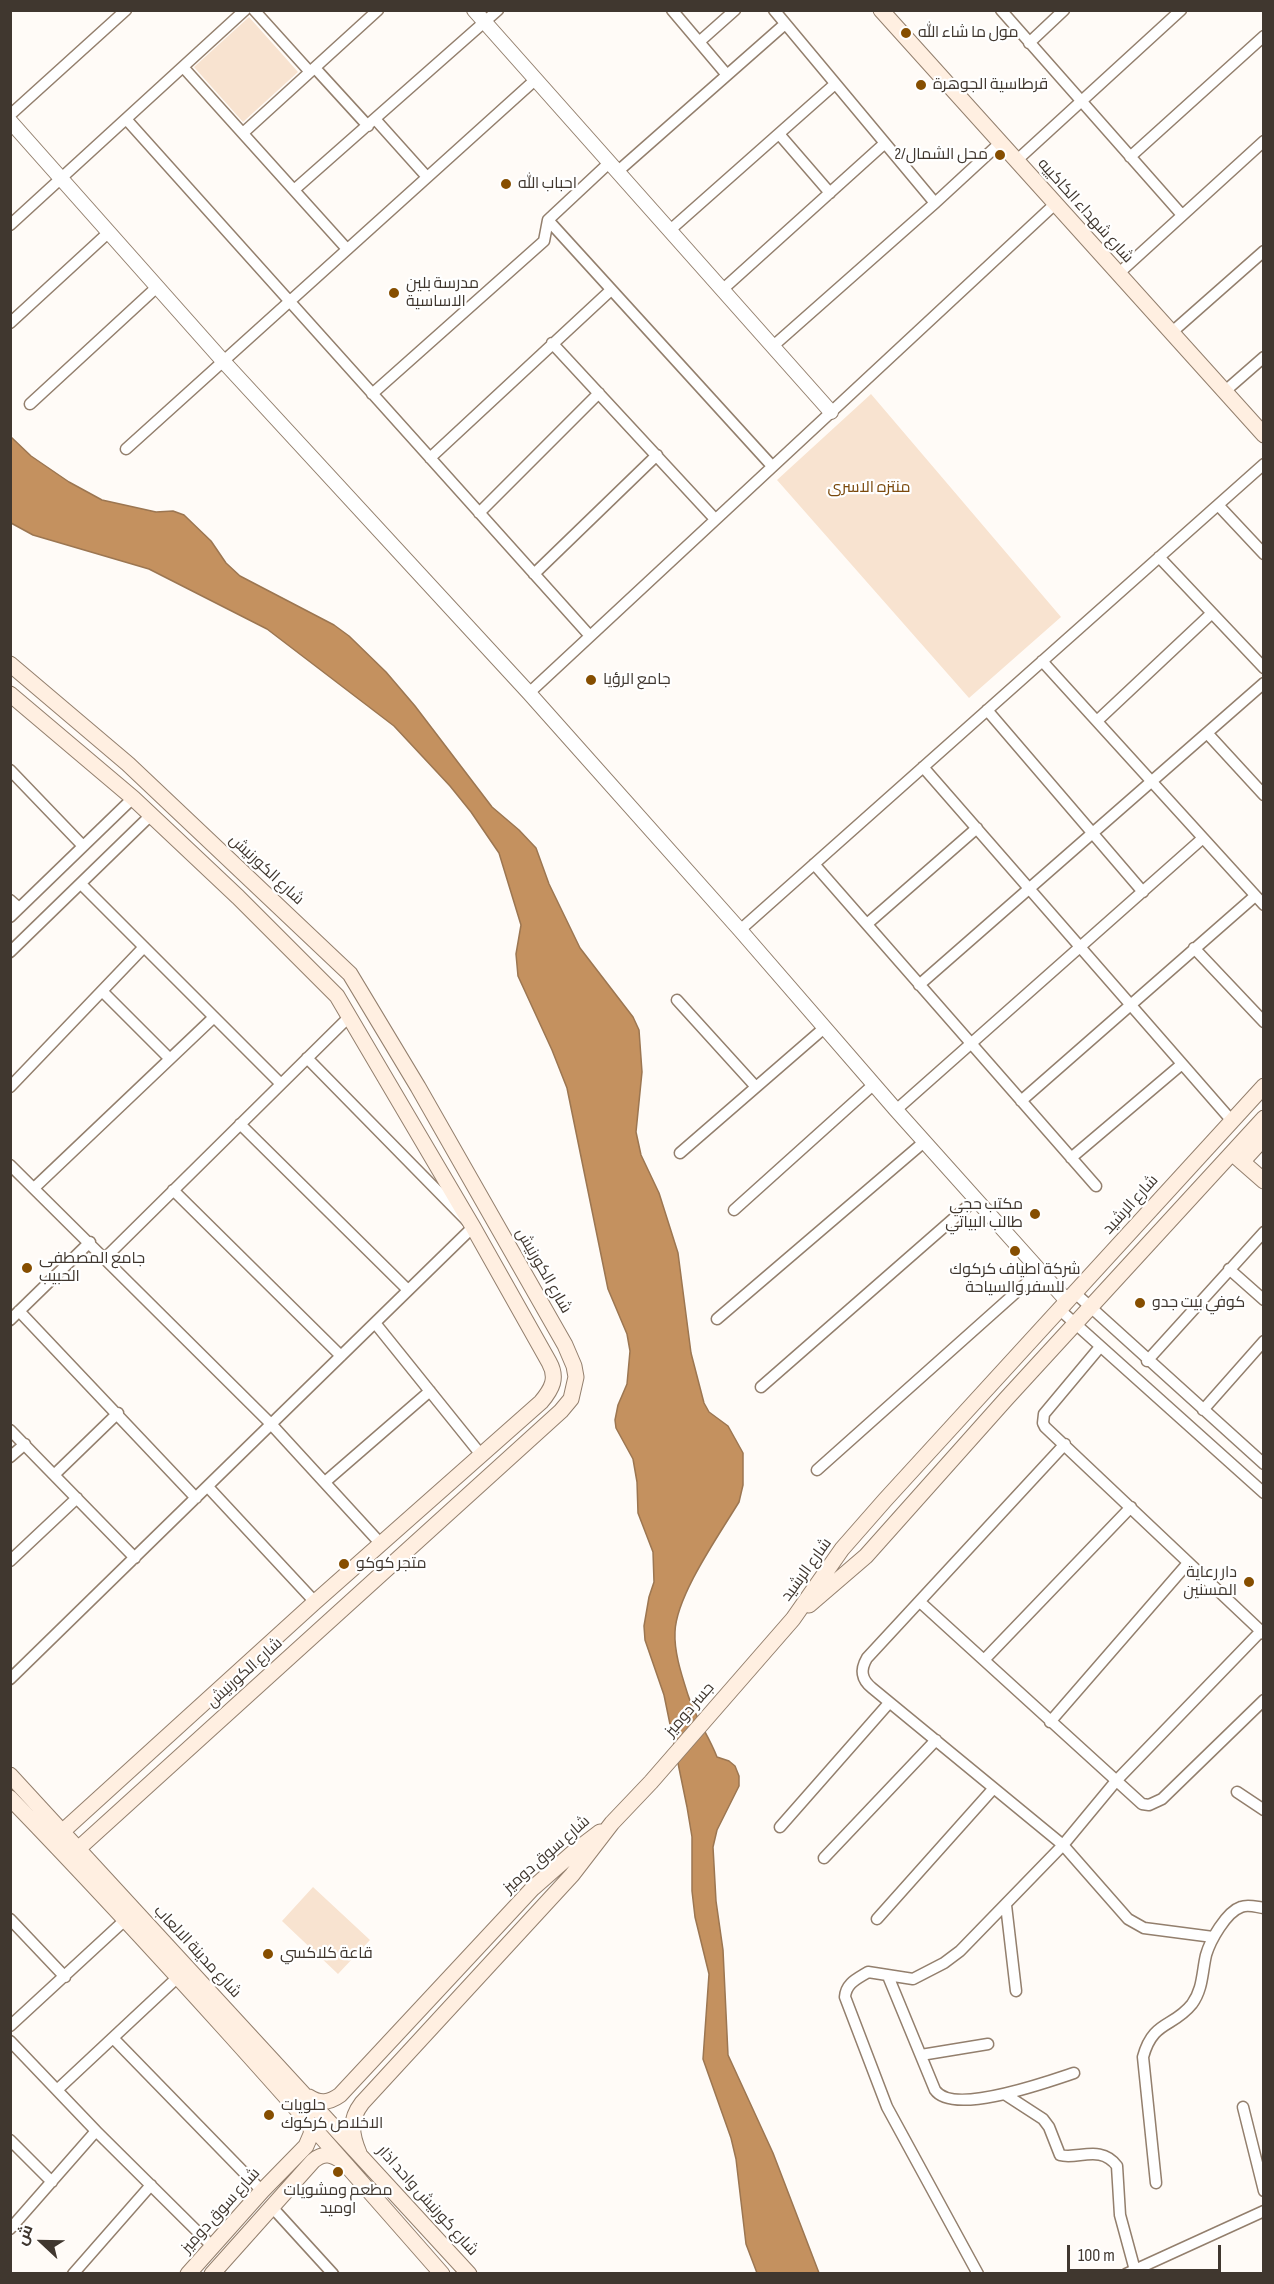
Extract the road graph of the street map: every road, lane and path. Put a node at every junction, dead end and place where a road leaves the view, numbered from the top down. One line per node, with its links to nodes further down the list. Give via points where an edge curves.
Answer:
1 (126, 10): 27 (street)
2 (245, 10): 21 (street)
3 (254, 10): 22 (street)
4 (361, 10): 15 (street)
5 (378, 10): 15 (street)
6 (474, 10): 16 (street)
7 (498, 10): 16 (street)
8 (672, 10): 19 (street)
9 (735, 10): 19 (street)
10 (881, 10): 35 (main road, شارع شهداء الكاكييه)
11 (1001, 10): 20 (street)
12 (1064, 10): 20 (street)
13 (1181, 10): 26 (street)
14 (776, 11): 17 (street)
15 (369, 19): 22 (street)
16 (484, 23): 24 (street); 30 (street)
17 (785, 24): 23 (street); 25 (street)
18 (1263, 36): 36 (street)
19 (699, 42): 23 (street)
20 (1029, 43): 26 (street)
21 (183, 67): 28 (street); 31 (street)
22 (313, 70): 30 (street); 31 (street)
23 (727, 75): 38 (street)
24 (535, 80): 38 (street); 39 (street)
25 (835, 84): 32 (street); 34 (street)
26 (1082, 102): 36 (street); 37 (street)
27 (10, 115)
28 (126, 119): 40 (street); 56 (street)
29 (10, 121): 40 (street)
30 (371, 122): 39 (street); 41 (street)
31 (243, 133): 41 (street)
32 (779, 134): 42 (street); 48 (street)
33 (1263, 141): 45 (street)
34 (885, 143): 42 (street); 43 (street)
35 (1000, 143): 37 (main road, شارع شهداء الكاكييه); 43 (street)
36 (1130, 157): 45 (street)
37 (1017, 161): 44 (main road, شارع شهداء الكاكييه)
38 (613, 167): 46 (street); 48 (street)
39 (427, 177): 50 (street)
40 (61, 178): 47 (street); 49 (street)
41 (294, 190): 50 (street)
42 (830, 193): 55 (street)
43 (935, 203): 60 (street)
44 (1055, 204): 52 (main road, شارع شهداء الكاكييه); 67 (street)
45 (1182, 215): 52 (street)
46 (548, 220): 54 (street); 65 (street, via 544,241)
47 (10, 225)
48 (669, 231): 55 (street)
49 (108, 233): 53 (street); 57 (street)
50 (347, 249): 56 (street)
51 (1263, 251): 58 (street)
52 (1118, 274): 58 (main road, شارع شهداء الكاكييه)
53 (157, 287): 62 (street); 66 (street)
54 (611, 290): 59 (street); 73 (street)
55 (722, 290): 60 (street)
56 (289, 301): 62 (street); 65 (street)
57 (10, 323)
58 (1171, 333): 63 (main road, شارع شهداء الكاكييه)
59 (552, 343): 64 (street); 71 (street)
60 (772, 347): 67 (street)
61 (1263, 357): 63 (street)
62 (223, 361): 69 (street); 87 (street)
63 (1224, 392): 68 (main road, شارع شهداء الكاكييه)
64 (599, 393): 70 (street); 75 (street)
65 (372, 394): 71 (street)
66 (30, 404)
67 (831, 412): 73 (street)
68 (1263, 435)
69 (126, 449)
70 (657, 455): 76 (street); 79 (street)
71 (430, 458): 75 (street)
72 (1263, 464): 74 (street)
73 (772, 466): 76 (street)
74 (1218, 505): 77 (street); 78 (street)
75 (479, 513): 79 (street)
76 (715, 519): 81 (street)
77 (1263, 554)
78 (1159, 557): 80 (street); 82 (street)
79 (534, 574): 81 (street)
80 (1212, 613): 84 (street); 90 (street)
81 (590, 636): 87 (street)
82 (1042, 661): 89 (street); 90 (street)
83 (10, 664): 85 (main road, شارع الكورنيش)
84 (1263, 668)
85 (27, 678): 88 (main road); 112 (main road, شارع الكورنيش, via 128,764)
86 (1263, 683): 91 (street)
87 (529, 693): 113 (street)
88 (11, 695): 96 (main road, شارع الكورنيش)
89 (987, 710): 92 (street); 99 (street)
90 (1097, 722): 94 (street)
91 (1207, 733): 94 (street); 95 (street)
92 (923, 767): 98 (street); 102 (street)
93 (10, 770): 101 (street)
94 (1151, 782): 99 (street); 100 (street)
95 (1262, 789)
96 (133, 798): 97 (main road, شارع الكورنيش); 101 (street)
97 (151, 815): 103 (street); 114 (main road, شارع الكورنيش)
98 (977, 828): 104 (street); 111 (street)
99 (1092, 833): 104 (street); 105 (street)
100 (1203, 838): 105 (street); 106 (street)
101 (83, 846): 109 (street)
102 (814, 864): 111 (street); 113 (street)
103 (81, 884): 115 (street); 118 (street)
104 (1029, 888): 116 (street); 119 (street)
105 (1143, 892): 116 (street)
106 (1255, 896): 108 (street); 117 (street)
107 (10, 900): 109 (street)
108 (1263, 905)
109 (19, 908): 110 (street)
110 (10, 917)
111 (867, 924): 119 (street)
112 (299, 926): 114 (main road); 204 (main road, شارع الكورنيش, via 350,974 542,1304 570,1356 576,1377 571,1399 561,1411)
113 (740, 930): 126 (street)
114 (284, 943): 123 (main road, شارع الكورنيش, via 337,996)
115 (144, 947): 120 (street); 124 (street)
116 (1081, 948): 122 (street); 127 (street)
117 (1194, 948): 122 (street); 125 (street)
118 (10, 952)
119 (919, 985): 127 (street)
120 (102, 991): 129 (street); 134 (street)
121 (677, 1000): 135 (street)
122 (1130, 1004): 130 (street); 136 (street)
123 (350, 1016): 128 (street); 152 (main road, شارع الكورنيش)
124 (214, 1017): 129 (street); 131 (street)
125 (1263, 1022)
126 (823, 1029): 132 (street); 135 (street)
127 (971, 1043): 136 (street); 137 (street)
128 (307, 1058): 131 (street); 152 (street)
129 (170, 1059): 148 (street)
130 (1182, 1064): 138 (street); 144 (street)
131 (281, 1084): 139 (street)
132 (873, 1085): 137 (street); 151 (street)
133 (1263, 1086): 138 (main road, شارع الرشيد)
134 (10, 1087)
135 (756, 1087): 142 (street)
136 (1021, 1101): 144 (street)
137 (896, 1110): 141 (street)
138 (1232, 1121): 160 (main road, شارع الرشيد)
139 (240, 1124): 149 (street); 158 (street)
140 (1261, 1130): 143 (main road, شارع الرشيد)
141 (924, 1142): 150 (street); 163 (street)
142 (680, 1154)
143 (1237, 1157): 146 (main road); 161 (main road, شارع الرشيد)
144 (1071, 1158): 147 (street)
145 (10, 1165): 148 (street)
146 (1263, 1181)
147 (1096, 1186)
148 (34, 1188): 154 (street)
149 (173, 1190): 155 (street); 169 (street)
150 (976, 1199): 157 (street); 173 (street)
151 (734, 1210)
152 (473, 1227): 158 (street); 181 (main road, شارع الكورنيش, via 554,1374 552,1386 541,1402)
153 (1263, 1232): 156 (street)
154 (90, 1242): 155 (street); 162 (street)
155 (105, 1258): 177 (street)
156 (1229, 1269): 159 (street); 170 (street)
157 (1040, 1270): 160 (street); 184 (street)
158 (408, 1290): 165 (street)
159 (1263, 1300)
160 (1067, 1301): 161 (street); 166 (street); 198 (main road, شارع الرشيد, via 842,1550)
161 (1090, 1308): 166 (main road, شارع الرشيد); 170 (street)
162 (19, 1311): 164 (street); 176 (street)
163 (717, 1319)
164 (10, 1320)
165 (375, 1323): 169 (street); 174 (street)
166 (1075, 1324): 168 (street); 198 (main road, شارع الرشيد, via 866,1556)
167 (1263, 1341): 175 (street)
168 (1100, 1347): 172 (street); 180 (street, via 1044,1414 1043,1423)
169 (342, 1356): 177 (street)
170 (1147, 1361): 171 (street)
171 (1157, 1369): 172 (street); 175 (street)
172 (1143, 1385): 188 (street)
173 (761, 1387)
174 (430, 1391): 181 (street); 186 (street)
175 (1203, 1410): 183 (street)
176 (118, 1413): 185 (street); 190 (street)
177 (272, 1424): 186 (street); 187 (street)
178 (10, 1430): 179 (street)
179 (25, 1444): 182 (street); 185 (street)
180 (1065, 1444): 191 (street); 197 (street)
181 (482, 1456): 192 (main road, شارع الكورنيش)
182 (10, 1457)
183 (1263, 1462)
184 (817, 1470)
185 (54, 1474): 189 (street)
186 (325, 1482): 192 (street)
187 (208, 1487): 190 (street); 196 (street)
188 (1263, 1493)
189 (77, 1498): 193 (street); 194 (street)
190 (196, 1498): 193 (street)
191 (1131, 1508): 195 (street); 202 (street)
192 (381, 1544): 196 (main road, شارع الكورنيش)
193 (135, 1557): 203 (street)
194 (10, 1561)
195 (1188, 1563): 199 (street); 208 (street)
196 (315, 1602): 200 (main road, شارع الكورنيش)
197 (920, 1602): 202 (street); 207 (street, via 863,1665 865,1682)
198 (793, 1619): 216 (main road, جسر دوميز)
199 (1262, 1632): 211 (street)
200 (258, 1654): 204 (main road); 218 (main road, شارع الكورنيش)
201 (10, 1660): 203 (street)
202 (984, 1660): 208 (street)
203 (20, 1670): 205 (street)
204 (272, 1673): 220 (main road, شارع الكورنيش)
205 (10, 1679)
206 (1263, 1700): 211 (street, via 1156,1803 1142,1804)
207 (889, 1703): 209 (street); 217 (street)
208 (1050, 1722): 211 (street)
209 (936, 1740): 212 (street); 221 (street)
210 (10, 1775): 218 (main road, شارع مدينة الالعاب)
211 (1116, 1781): 219 (street)
212 (993, 1789): 219 (street); 225 (street)
213 (1237, 1792): 215 (street)
214 (10, 1798): 218 (main road, شارع مدينة الالعاب)
215 (1263, 1810)
216 (612, 1823): 239 (main road, شارع سوق دوميز, via 533,1888 340,2095 323,2103); 245 (main road, شارع سوق دوميز, via 572,1875 358,2109 352,2128)
217 (780, 1827)
218 (57, 1836): 220 (main road, شارع مدينة الالعاب)
219 (1063, 1845): 222 (street); 227 (street, via 1128,1919 1144,1928)
220 (72, 1853): 226 (main road, شارع مدينة الالعاب); 239 (main road, شارع مدينة الالعاب)
221 (824, 1858)
222 (1006, 1905): 229 (street, via 944,1963 913,1979); 231 (street)
223 (1263, 1908): 227 (street, via 1240,1907)
224 (10, 1919): 230 (street)
225 (877, 1919)
226 (125, 1920): 228 (main road, شارع مدينة الالعاب); 230 (street)
227 (1213, 1937): 249 (street, via 1196,1997 1146,2043 1143,2057)
228 (179, 1976): 233 (street); 242 (main road, شارع مدينة الالعاب)
229 (888, 1976): 236 (street); 264 (street, via 868,1972 849,1985 845,1997 887,2108)
230 (65, 1977): 232 (street)
231 (1016, 1990)
232 (10, 2026)
233 (113, 2038): 238 (street); 251 (street)
234 (10, 2041): 238 (street)
235 (988, 2044): 236 (street)
236 (921, 2055): 240 (street, via 935,2090 942,2097)
237 (1074, 2073): 240 (street)
238 (57, 2090): 243 (street)
239 (304, 2094): 245 (main road, شارع مدينة الالعاب)
240 (1006, 2095): 258 (street, via 1043,2119 1060,2155 1091,2154 1113,2161 1118,2172 1120,2215)
241 (1243, 2107): 252 (street)
242 (304, 2114): 246 (main road, شارع سوق دوميز, via 311,2137); 247 (main road, شارع مدينة الالعاب)
243 (96, 2131): 248 (street); 250 (street)
244 (10, 2140): 248 (street)
245 (359, 2153): 263 (main road, شارع كورنيش واحد اذار)
246 (302, 2161): 247 (main road, شارع سوق دوميز, via 327,2155); 251 (main road, شارع سوق دوميز); 253 (main road, شارع سوق دوميز)
247 (348, 2166): 262 (main road)
248 (52, 2182): 255 (street)
249 (1156, 2182)
250 (151, 2185): 256 (street); 259 (street)
251 (262, 2191): 256 (main road, شارع سوق دوميز)
252 (1263, 2191)
253 (272, 2206): 257 (street); 261 (main road, شارع سوق دوميز)
254 (1263, 2211): 258 (street)
255 (10, 2229)
256 (212, 2246): 260 (main road, شارع سوق دوميز)
257 (328, 2272)
258 (1132, 2272)
259 (73, 2274)
260 (188, 2274)
261 (212, 2274)
262 (442, 2274)
263 (469, 2274)
264 (978, 2274)

